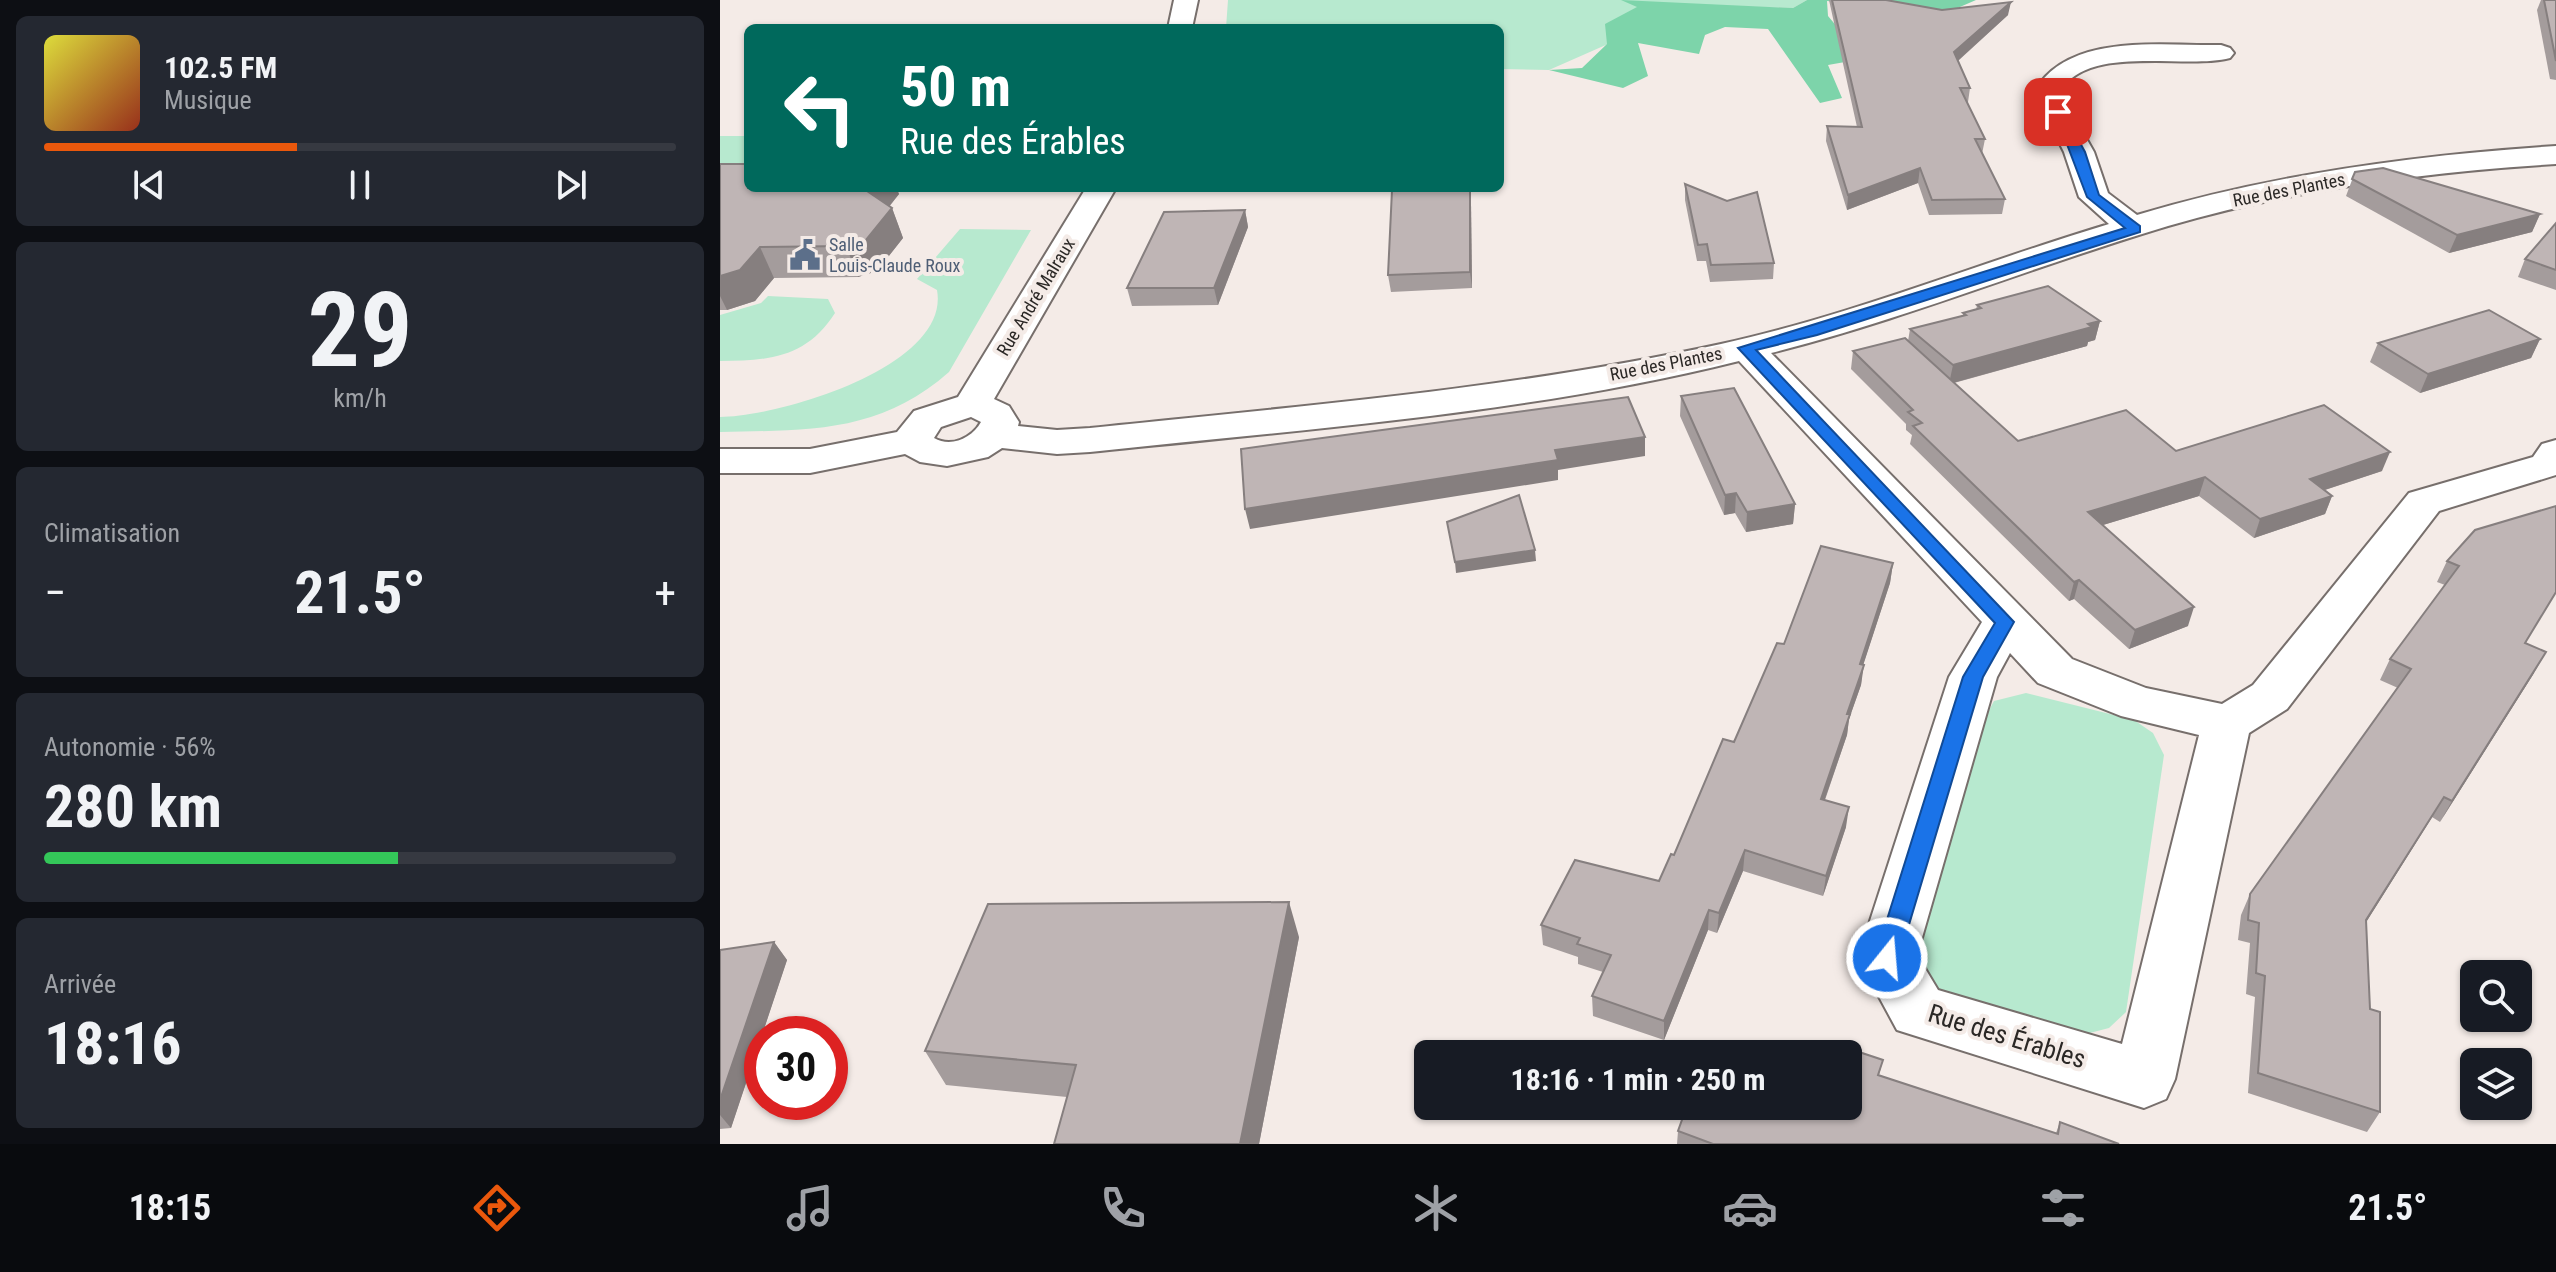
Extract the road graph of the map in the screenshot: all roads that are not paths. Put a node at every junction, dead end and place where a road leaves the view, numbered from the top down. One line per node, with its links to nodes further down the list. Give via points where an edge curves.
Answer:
1 (1186, 0): 2 (street)
2 (1181, 24)
3 (2221, 53): 6 (street, via 2122,54 2057,75 2047,92 2079,152 2094,197)
4 (2556, 155): 6 (street, Rue des Plantes, via 2391,171 2244,198)
5 (1099, 192): 8 (street, Rue André Malraux)
6 (2135, 229): 7 (street, Rue des Plantes, via 1812,332)
7 (1746, 348): 8 (street, Rue des Plantes, via 1625,373 1415,405 1090,440 1057,442); 11 (street)
8 (983, 421): 10 (street, via 965,451 947,454 919,448 914,440 810,461)
9 (2556, 452): 12 (street, via 2548,465 2424,502 2270,697)
10 (720, 461)
11 (2005, 622): 12 (street, via 2055,671 2138,704); 12 (street, Rue des Érables, via 1973,677 1887,958 1918,1011 2144,1079)
12 (2228, 723)

